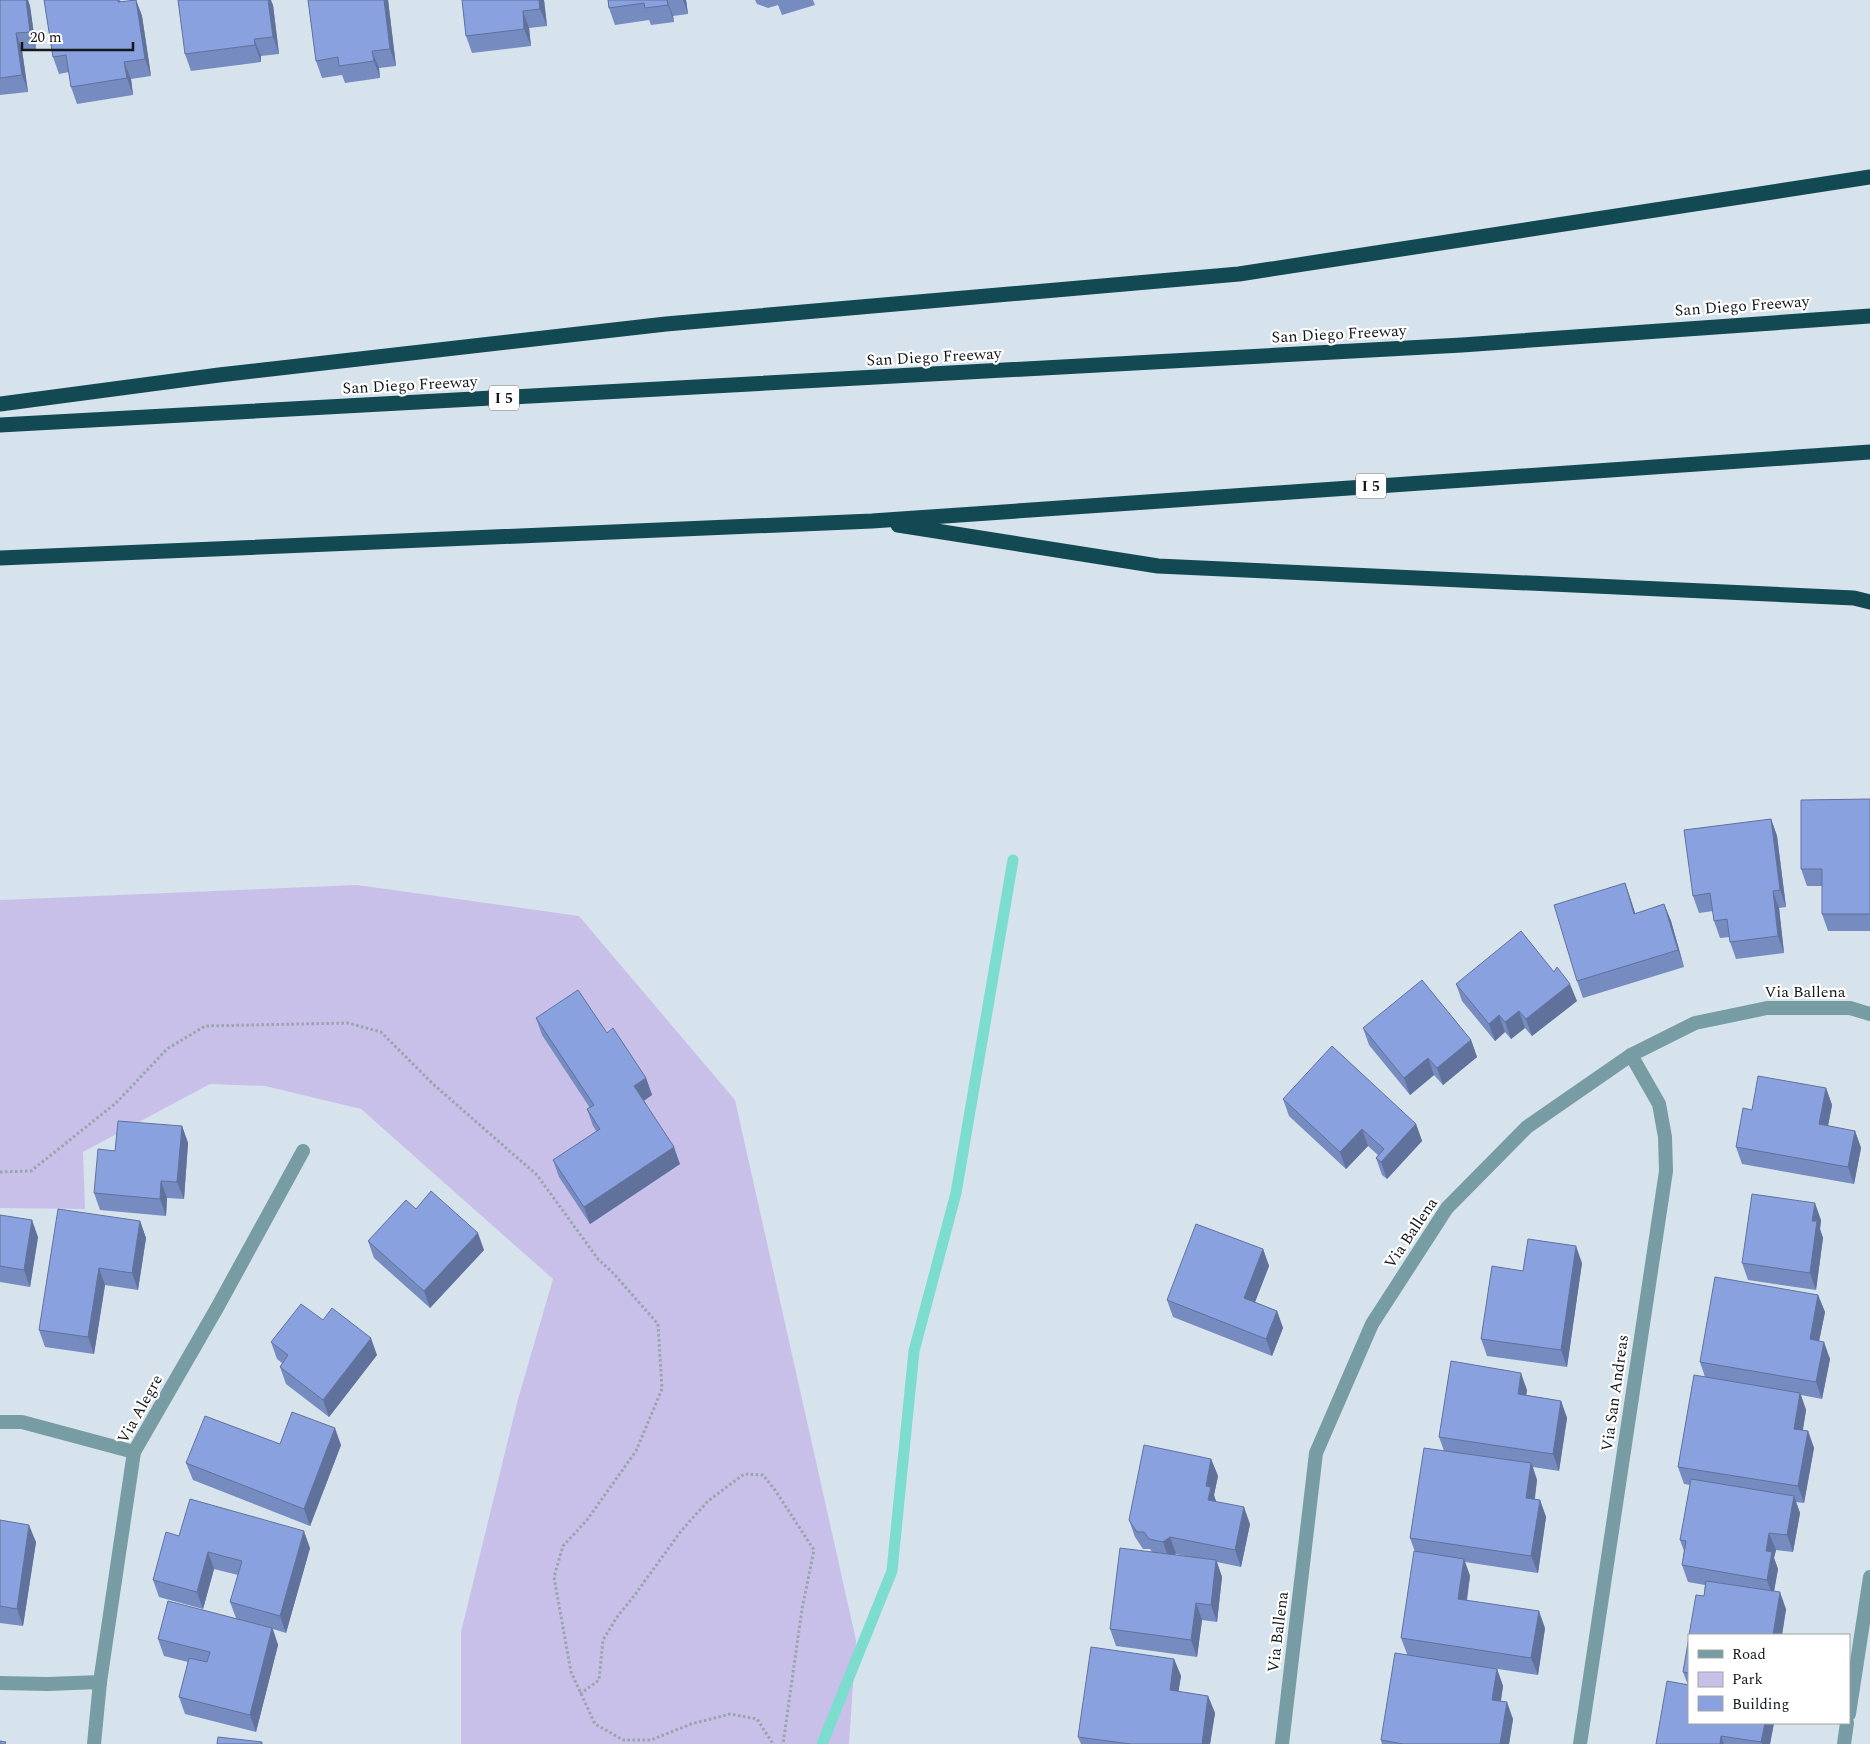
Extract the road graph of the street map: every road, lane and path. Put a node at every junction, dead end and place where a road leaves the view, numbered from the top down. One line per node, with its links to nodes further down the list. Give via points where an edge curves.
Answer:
1 (1870, 177): 3 (highway, via 1239,274 666,324 219,375)
2 (1870, 314): 4 (highway, San Diego Freeway / I 5, via 1452,345)
3 (0, 404)
4 (0, 425)
5 (1870, 452): 6 (highway, I 5)
6 (872, 521): 7 (highway, I 5); 8 (highway, via 1158,566 1854,598)
7 (0, 558)
8 (1870, 602)
9 (1870, 1014): 10 (street, Via Ballena, via 1850,1008 1767,1008 1695,1022)
10 (1631, 1055): 24 (street, Via Ballena, via 1526,1127 1447,1208 1372,1324 1316,1453); 25 (street, Via San Andreas, via 1660,1104 1666,1171)
11 (303, 1151): 14 (street, Via Alegre)
12 (0, 1172): 18 (path, via 31,1171 116,1103 168,1049 205,1026 348,1023 381,1032 433,1084 537,1175 598,1259 658,1324 662,1390 636,1451 587,1520 563,1546 554,1577 572,1672)
13 (0, 1422): 14 (street, via 22,1422)
14 (134, 1452): 16 (street, Via Alegre)
15 (1870, 1577): 19 (street)
16 (100, 1682): 17 (street); 21 (street, Via Alegre)
17 (0, 1683)
18 (580, 1694): 22 (path, via 595,1724 623,1740 651,1740 691,1724 730,1714 757,1719); 23 (path, via 599,1680 603,1640 617,1617 681,1531 708,1501 744,1474 763,1474 814,1550 802,1609)
19 (1850, 1707)
20 (1847, 1724): 26 (street)
21 (94, 1744)
22 (773, 1744)
23 (783, 1744)
24 (1282, 1744)
25 (1580, 1744)
26 (1844, 1744)

